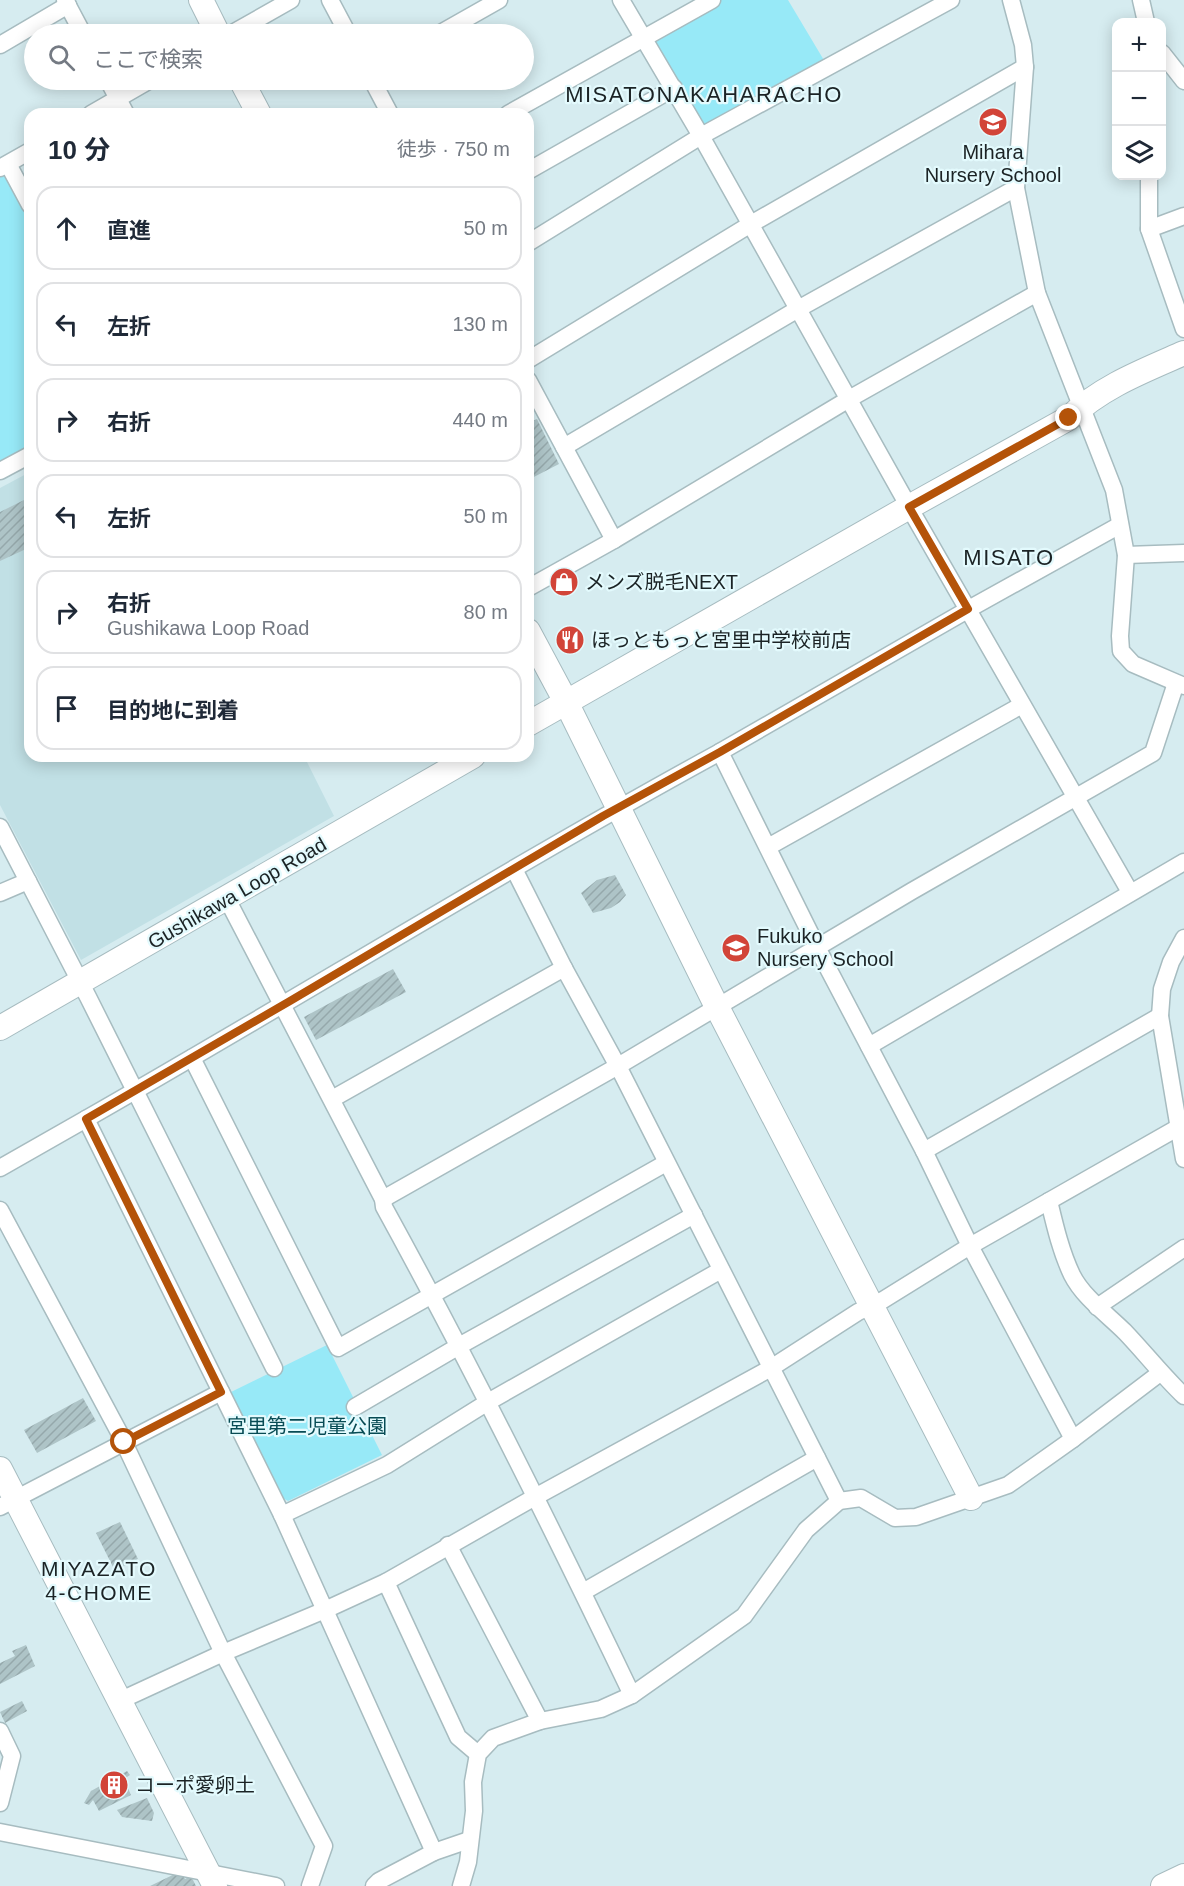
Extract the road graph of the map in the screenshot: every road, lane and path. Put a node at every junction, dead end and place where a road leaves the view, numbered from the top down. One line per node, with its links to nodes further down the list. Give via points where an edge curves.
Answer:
1 (201, 0): 14 (street)
2 (291, 0): 15 (street)
3 (330, 0): 16 (street)
4 (499, 0): 17 (street)
5 (621, 0): 19 (street)
6 (712, 0): 19 (street)
7 (951, 0): 35 (street)
8 (1011, 0): 22 (street)
9 (1141, 0): 11 (street)
10 (66, 3): 12 (street); 13 (street)
11 (1145, 18)
12 (33, 24)
13 (78, 24)
14 (214, 24)
15 (249, 24)
16 (343, 24)
17 (457, 24)
18 (24, 30): 20 (street)
19 (645, 38): 24 (street); 34 (street)
20 (0, 45)
21 (1166, 59): 23 (street)
22 (1025, 67): 40 (street); 43 (street)
23 (1184, 81)
24 (674, 88): 35 (street); 38 (street)
25 (113, 90): 29 (street)
26 (132, 90): 29 (street)
27 (246, 90): 32 (street)
28 (377, 90): 33 (street)
29 (117, 98): 30 (street); 31 (street)
30 (101, 108)
31 (123, 108)
32 (256, 108)
33 (387, 108)
34 (519, 108)
35 (701, 136): 43 (street); 45 (street)
36 (24, 154): 37 (street)
37 (4, 166): 41 (street)
38 (534, 168)
39 (1149, 180): 44 (street)
40 (1016, 188): 46 (street); 47 (street)
41 (24, 196)
42 (1184, 216): 44 (street)
43 (751, 224): 47 (street); 50 (street)
44 (1149, 229): 48 (street)
45 (534, 239)
46 (1037, 293): 52 (street); 53 (street)
47 (798, 309): 52 (street); 54 (street)
48 (1184, 329)
49 (1184, 352): 53 (street, via 1099,393)
50 (534, 356)
51 (534, 391): 54 (street)
52 (849, 399): 57 (street); 59 (street)
53 (1082, 406): 57 (street, via 1069,418); 58 (street, via 1114,490)
54 (564, 447): 59 (street)
55 (24, 458): 56 (street)
56 (0, 471)
57 (909, 507): 63 (street); 66 (street)
58 (1120, 525): 61 (street); 63 (street)
59 (614, 540): 62 (street)
60 (1184, 553): 61 (street)
61 (1126, 555): 65 (street, via 1121,651 1133,664)
62 (534, 585)
63 (968, 609): 67 (street); 69 (street)
64 (534, 642): 66 (street)
65 (1180, 684): 71 (street, via 1153,753)
66 (566, 702): 68 (street); 72 (street)
67 (1023, 705): 71 (street); 74 (street)
68 (534, 721)
69 (720, 752): 72 (street); 74 (street)
70 (463, 762): 80 (street, Gushikawa Loop Road)
71 (1077, 797): 78 (street); 82 (street)
72 (618, 808): 76 (street); 86 (street)
73 (0, 827): 77 (street)
74 (768, 847): 82 (street)
75 (1184, 862): 78 (street)
76 (514, 869): 83 (street); 85 (street)
77 (28, 880): 79 (street); 84 (street)
78 (1130, 892): 89 (street)
79 (0, 893)
80 (227, 899): 84 (street, Gushikawa Loop Road); 85 (street)
81 (1184, 938): 87 (street, via 1170,962)
82 (817, 947): 86 (street); 89 (street)
83 (564, 968): 91 (street); 93 (street)
84 (80, 981): 88 (street, Gushikawa Loop Road); 92 (street)
85 (284, 1005): 90 (street); 93 (street)
86 (717, 1006): 91 (street); 108 (street)
87 (1160, 1016): 95 (street); 96 (street)
88 (0, 1028)
89 (869, 1046): 96 (street)
90 (192, 1058): 92 (street); 107 (street, via 338,1348)
91 (618, 1066): 98 (street); 100 (street)
92 (135, 1091): 94 (street); 111 (street)
93 (332, 1100): 100 (street)
94 (86, 1119): 99 (street); 114 (street)
95 (1179, 1127): 97 (street); 101 (street)
96 (924, 1151): 104 (street)
97 (1184, 1159)
98 (666, 1163): 103 (street); 107 (street)
99 (0, 1168)
100 (383, 1199): 107 (street)
101 (1049, 1201): 104 (street); 109 (street, via 1073,1277)
102 (0, 1210): 119 (street)
103 (694, 1215): 106 (street); 110 (street)
104 (970, 1246): 108 (street); 118 (street)
105 (1184, 1248): 109 (street)
106 (721, 1270): 112 (street); 116 (street)
107 (432, 1295): 110 (street)
108 (872, 1306): 112 (street); 123 (street)
109 (1097, 1307): 113 (street)
110 (459, 1346): 116 (street); 117 (street)
111 (274, 1368)
112 (771, 1368): 120 (street); 122 (street)
113 (1160, 1373): 115 (street); 118 (street)
114 (221, 1392): 119 (street); 126 (street)
115 (1184, 1396)
116 (488, 1402): 122 (street); 126 (street, via 387,1465)
117 (356, 1407)
118 (1073, 1439): 123 (street, via 1008,1485)
119 (124, 1442): 125 (street); 131 (street)
120 (817, 1458): 124 (street); 129 (street)
121 (0, 1469): 125 (street)
122 (535, 1497): 127 (street); 129 (street)
123 (971, 1498): 124 (street, via 916,1517 895,1518 861,1498)
124 (839, 1502): 132 (street, via 806,1530 744,1616)
125 (8, 1503): 133 (street)
126 (282, 1515): 130 (street)
127 (448, 1545): 128 (street); 134 (street)
128 (386, 1582): 130 (street); 136 (street, via 458,1737)
129 (583, 1592): 132 (street)
130 (325, 1610): 131 (street); 140 (street)
131 (223, 1653): 133 (street); 144 (street, via 324,1846)
132 (632, 1695): 134 (street, via 601,1709)
133 (119, 1701): 142 (street)
134 (540, 1721): 136 (street, via 493,1738)
135 (0, 1731): 137 (street, via 12,1756)
136 (478, 1754): 139 (street)
137 (0, 1803)
138 (0, 1832): 142 (street)
139 (470, 1840): 140 (street); 146 (street)
140 (434, 1852): 145 (street)
141 (1184, 1876): 147 (street)
142 (212, 1879): 143 (street)
143 (276, 1886)
144 (310, 1886)
145 (374, 1886)
146 (460, 1886)
147 (1163, 1886)

